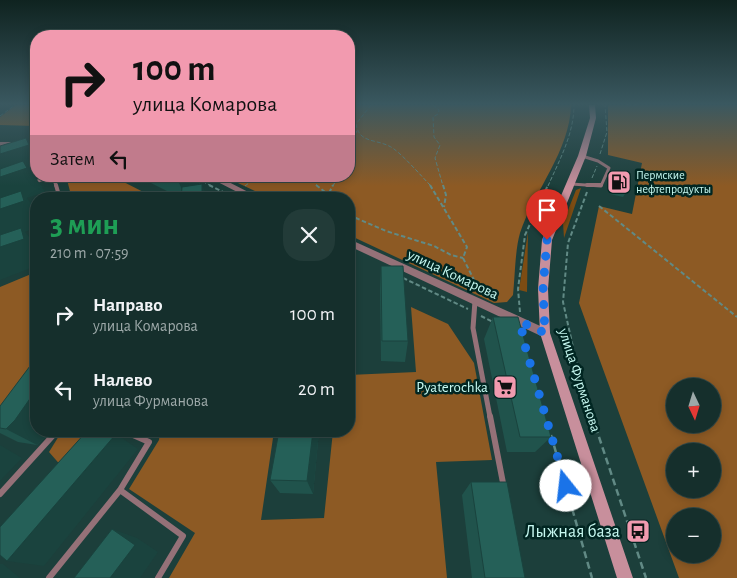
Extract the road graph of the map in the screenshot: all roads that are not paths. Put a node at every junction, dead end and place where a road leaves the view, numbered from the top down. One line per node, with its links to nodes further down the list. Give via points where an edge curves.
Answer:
1 (589, 132): 4 (main road, улица Фурманова)
2 (0, 144): 3 (street)
3 (30, 144)
4 (582, 156): 7 (main road, улица Фурманова); 7 (lane, via 609,168 600,186)
5 (35, 182): 8 (lane)
6 (222, 182): 9 (street)
7 (571, 184): 12 (main road, улица Фурманова, via 547,240 543,289)
8 (26, 185)
9 (242, 192)
10 (355, 245): 11 (street, улица Комарова)
11 (470, 298): 12 (street, улица Комарова); 16 (lane)
12 (545, 333): 20 (main road, улица Фурманова)
13 (52, 437): 17 (lane)
14 (138, 437): 15 (lane, via 150,442)
15 (120, 490): 18 (lane); 19 (lane, via 182,536)
16 (505, 490)
17 (0, 494)
18 (49, 578)
19 (158, 578)
20 (625, 578)

